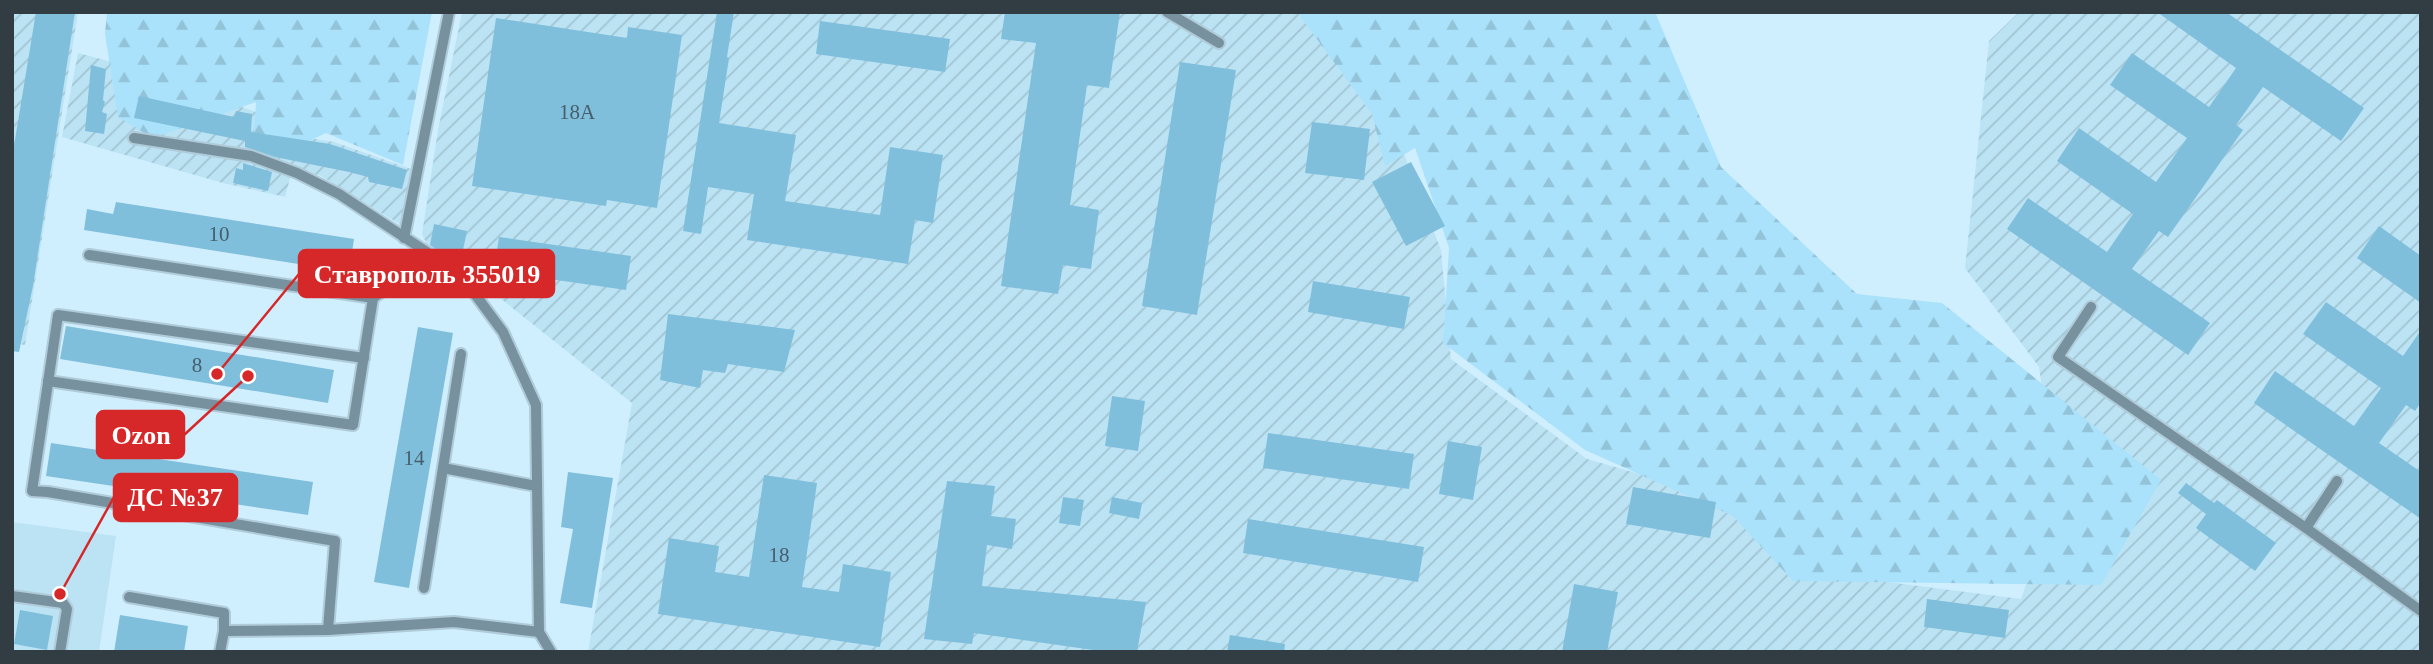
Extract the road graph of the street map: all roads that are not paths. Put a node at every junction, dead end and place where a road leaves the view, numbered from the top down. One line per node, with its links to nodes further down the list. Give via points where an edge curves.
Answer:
1 (449, 12): 5 (lane)
2 (1167, 12): 3 (lane)
3 (1219, 43)
4 (134, 138): 5 (lane, via 251,156 339,194)
5 (404, 237): 7 (lane)
6 (89, 255): 8 (lane)
7 (460, 274): 8 (lane, via 413,270); 15 (lane, via 503,332 536,405)
8 (373, 298): 11 (lane)
9 (2091, 307): 16 (lane, via 2058,358)
10 (461, 354): 13 (lane)
11 (364, 358): 12 (lane, via 58,315); 12 (lane, via 353,425)
12 (48, 381): 21 (lane, via 32,491 335,541)
13 (443, 468): 15 (lane); 17 (lane)
14 (2337, 481): 16 (lane)
15 (536, 486): 23 (lane)
16 (2306, 528): 20 (lane)
17 (424, 588)
18 (12, 596): 24 (lane, via 63,603 67,608)
19 (129, 597): 22 (lane, via 224,613)
20 (2421, 611)
21 (328, 630): 22 (lane); 23 (lane, via 454,622)
22 (224, 631): 25 (lane)
23 (539, 632): 26 (lane)
24 (60, 652)
25 (220, 652)
26 (551, 652)

